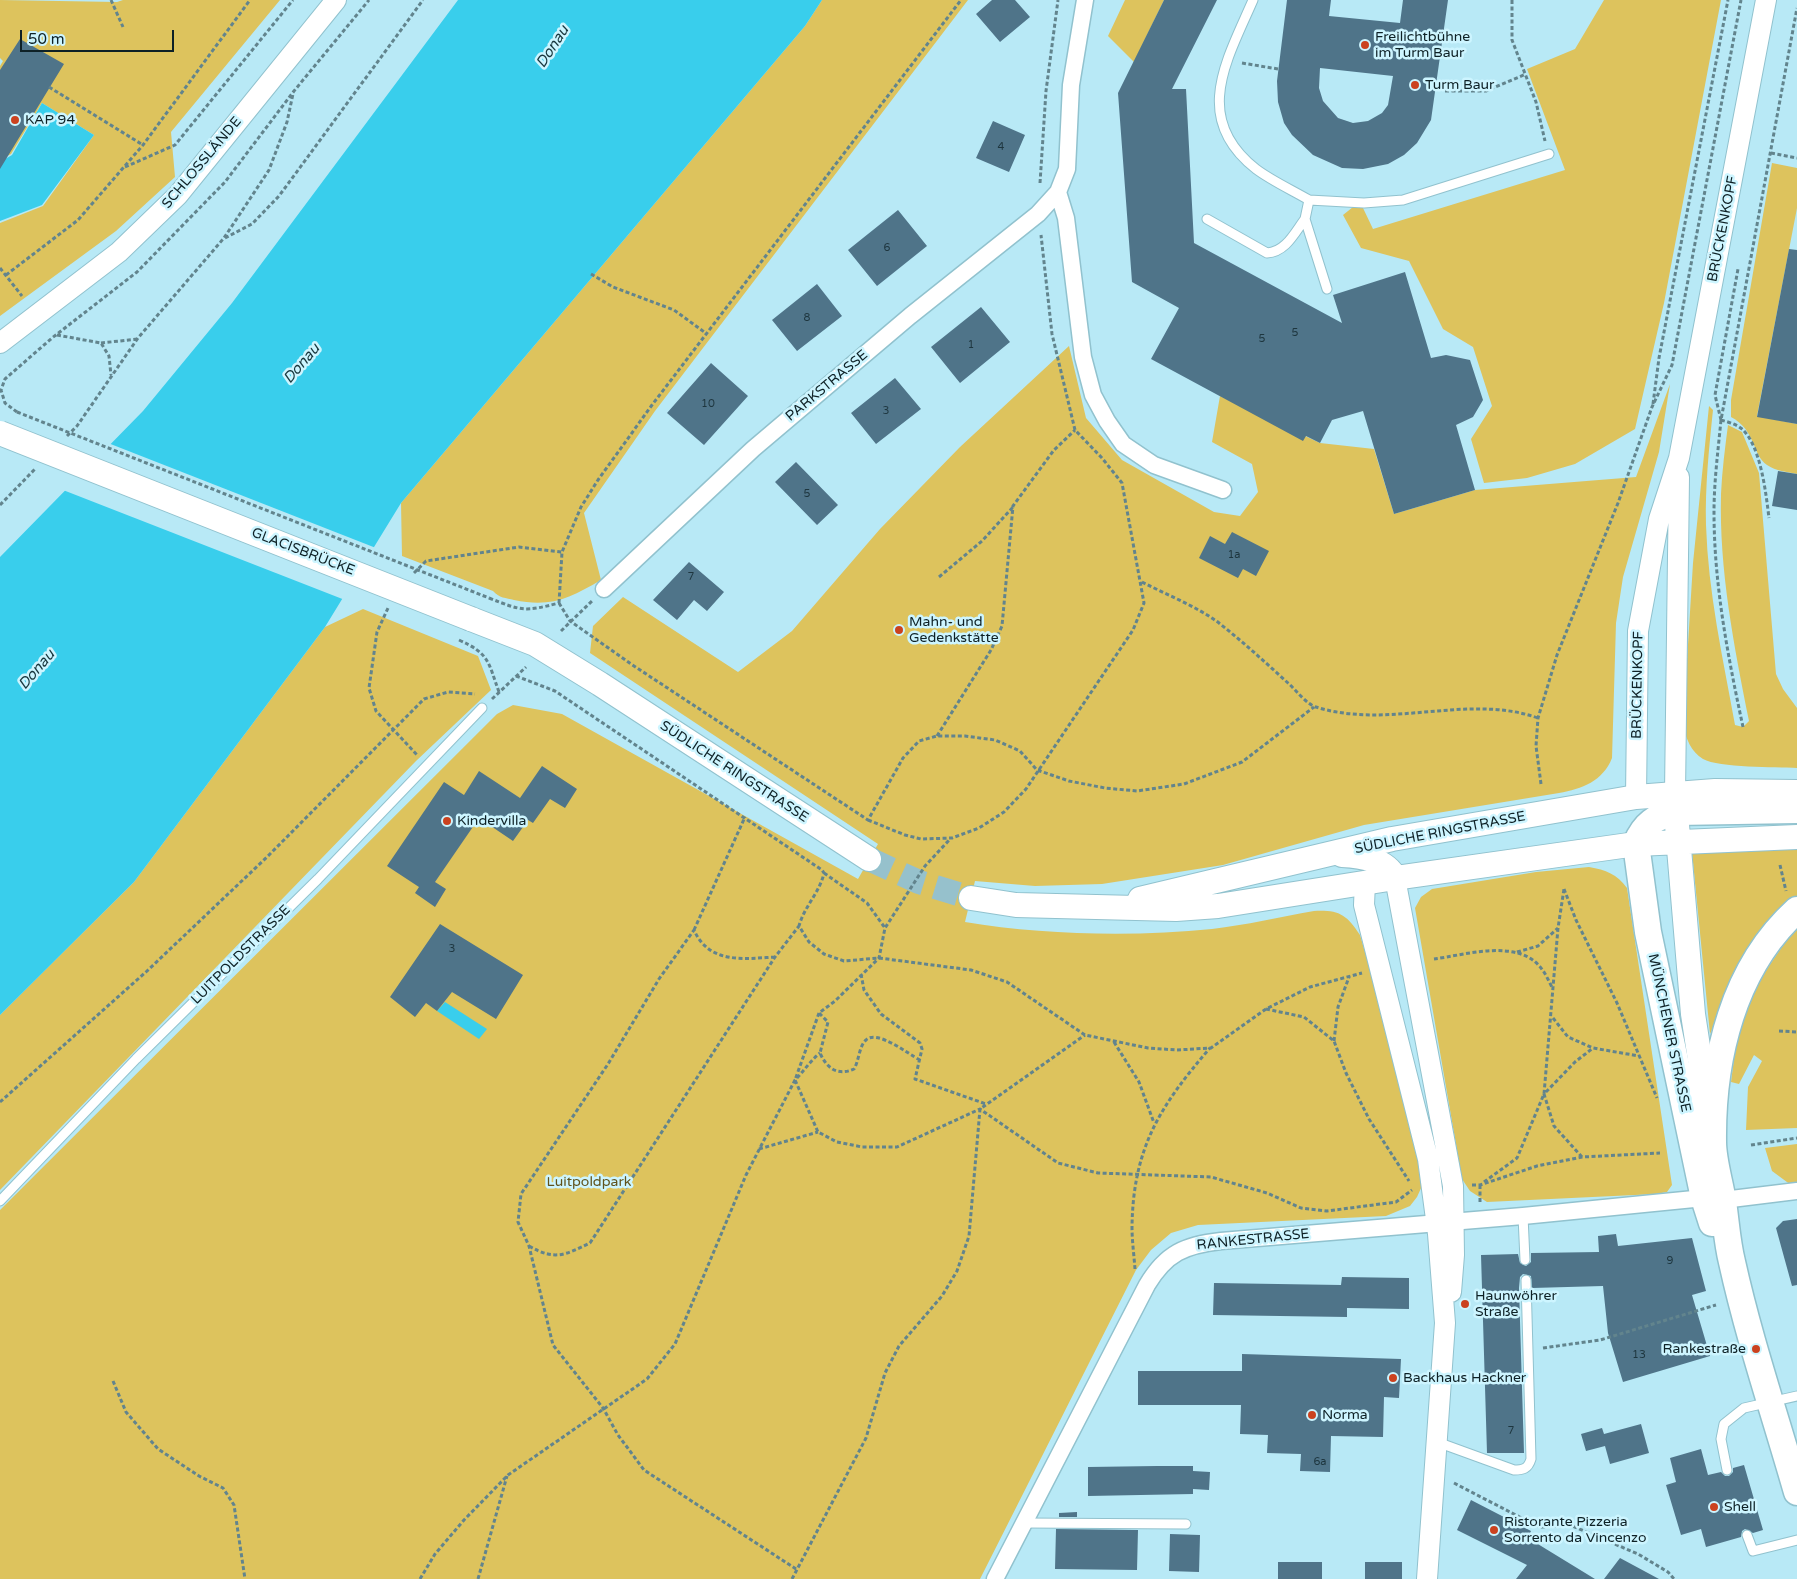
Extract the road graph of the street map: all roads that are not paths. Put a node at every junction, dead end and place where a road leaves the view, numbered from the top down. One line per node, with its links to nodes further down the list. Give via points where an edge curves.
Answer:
1 (336, 0): 11 (street, SCHLOSSLÄNDE, via 178,195 119,252)
2 (1085, 0): 6 (street, via 1072,85 1067,169)
3 (1253, 0): 7 (lane, via 1226,60 1219,118 1233,145 1256,169)
4 (1766, 0): 13 (street, BRÜCKENKOPF)
5 (1549, 154): 7 (lane, via 1403,200 1364,203)
6 (1058, 192): 14 (street, via 1066,218 1083,357 1093,395 1107,422 1123,444 1154,465); 15 (street, PARKSTRASSE, via 1038,214 910,316 754,449)
7 (1309, 200): 9 (lane)
8 (1207, 219): 9 (lane, via 1268,253 1284,247)
9 (1305, 219): 10 (lane)
10 (1327, 289)
11 (0, 343)
12 (0, 433): 16 (main road, GLACISBRÜCKE, bridge, via 535,644)
13 (1679, 458): 19 (street, BRÜCKENKOPF, via 1660,519 1638,631); 20 (street, BRÜCKENKOPF)
14 (1223, 490)
15 (604, 589)
16 (600, 684): 27 (main road, SÜDLICHE RINGSTRASSE)
17 (482, 708): 36 (lane, LUITPOLDSTRASSE, via 318,880 136,1059)
18 (1797, 792): 20 (main road, SÜDLICHE RINGSTRASSE, via 1715,791)
19 (1636, 798): 20 (main road, SÜDLICHE RINGSTRASSE); 23 (main road, SÜDLICHE RINGSTRASSE); 25 (main road, MÜNCHENER STRASSE)
20 (1676, 803): 21 (main road); 24 (main road, MÜNCHENER STRASSE); 25 (main road, via 1641,832)
21 (1797, 810)
22 (1797, 837): 24 (main road)
23 (1392, 839): 26 (main road, SÜDLICHE RINGSTRASSE); 29 (main road, via 1382,847)
24 (1678, 841): 25 (main road); 33 (main road, MÜNCHENER STRASSE, via 1694,1014)
25 (1636, 844): 28 (main road); 35 (main road, MÜNCHENER STRASSE, via 1648,932)
26 (1333, 854): 29 (main road); 32 (main road, SÜDLICHE RINGSTRASSE, via 1167,894)
27 (869, 859)
28 (1395, 878): 29 (main road, via 1391,870); 38 (street, via 1453,1186)
29 (1367, 883): 32 (main road, SÜDLICHE RINGSTRASSE, via 1218,906 1176,909); 38 (street)
30 (970, 898): 32 (main road, SÜDLICHE RINGSTRASSE)
31 (1792, 904): 33 (main road, via 1754,962 1734,1005 1717,1068)
32 (1086, 907)
33 (1713, 1143): 35 (main road, MÜNCHENER STRASSE)
34 (1797, 1191): 35 (street, RANKESTRASSE)
35 (1713, 1199): 37 (street, RANKESTRASSE); 42 (main road, MÜNCHENER STRASSE)
36 (0, 1201)
37 (1523, 1216): 38 (street, RANKESTRASSE); 39 (lane)
38 (1445, 1222): 43 (street, via 1453,1280 1445,1323); 46 (street, RANKESTRASSE, via 1202,1243 1170,1256 1147,1285)
39 (1525, 1260)
40 (1526, 1280): 43 (lane, via 1529,1466 1514,1470)
41 (1797, 1396): 42 (lane)
42 (1771, 1401): 44 (lane, via 1744,1408 1724,1424 1721,1439); 45 (main road, MÜNCHENER STRASSE)
43 (1437, 1442): 51 (street)
44 (1727, 1470)
45 (1797, 1492)
46 (1024, 1523): 47 (lane); 50 (street, RANKESTRASSE)
47 (1186, 1524)
48 (1748, 1535): 49 (lane, via 1753,1550)
49 (1797, 1540)
50 (995, 1579)
51 (1427, 1579)

